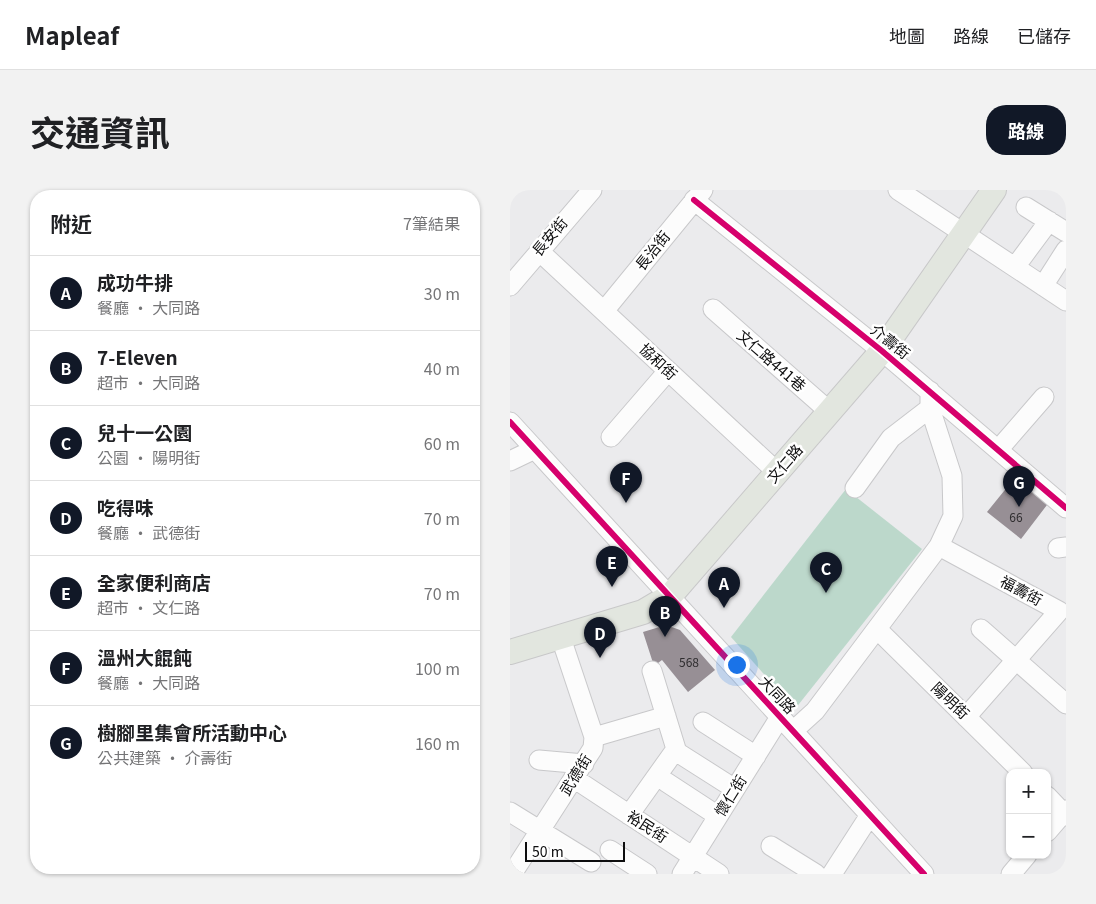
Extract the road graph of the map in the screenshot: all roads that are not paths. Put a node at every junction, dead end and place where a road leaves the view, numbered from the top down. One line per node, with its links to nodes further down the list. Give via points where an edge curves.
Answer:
1 (592, 190): 10 (street, 長安街)
2 (898, 190): 8 (street)
3 (994, 190): 8 (main road, 文仁路)
4 (699, 195): 16 (street, 長治街); 17 (street, 介壽街)
5 (1026, 207): 6 (street)
6 (1049, 221): 7 (street); 11 (street)
7 (1066, 232)
8 (964, 234): 11 (street); 17 (main road, 文仁路)
9 (1066, 250): 13 (street)
10 (539, 251): 12 (street, 長安街); 16 (street, 協和街)
11 (1015, 267): 13 (street)
12 (510, 286)
13 (1043, 286): 14 (street)
14 (1066, 301)
15 (713, 309): 21 (street, 文仁路441巷)
16 (604, 311): 18 (street, 協和街)
17 (882, 351): 20 (street, 介壽街); 21 (main road, 文仁路)
18 (668, 371): 23 (street); 27 (street, 協和街)
19 (1044, 397): 25 (street)
20 (930, 399): 25 (street, 介壽街); 28 (street, via 892,438); 30 (street, via 952,476 953,516)
21 (830, 412): 27 (main road, 文仁路)
22 (510, 422): 24 (street, 大同路)
23 (611, 437)
24 (535, 449): 26 (street); 31 (street, 大同路)
25 (998, 450): 29 (street, 介壽街)
26 (510, 461)
27 (777, 472): 31 (main road, 文仁路)
28 (855, 488)
29 (1066, 508)
30 (939, 546): 32 (street, 福壽街); 33 (street)
31 (670, 596): 35 (main road, 文仁路, via 642,612); 41 (street, 大同路)
32 (1063, 604): 37 (street, 福壽街)
33 (877, 629): 42 (street, 陽明街); 44 (street, via 814,712)
34 (980, 629): 37 (street)
35 (561, 638): 36 (main road, 文仁路); 45 (street, 武德街)
36 (510, 652)
37 (1016, 660): 39 (street); 42 (street, 福壽街)
38 (652, 671): 40 (street)
39 (1066, 704)
40 (666, 716): 45 (street); 56 (street, via 676,749)
41 (780, 717): 44 (street, 大同路); 47 (street, 懷仁街)
42 (966, 717): 49 (street, 陽明街)
43 (702, 722): 47 (street)
44 (793, 731): 57 (street, 大同路)
45 (594, 737): 50 (street, 武德街, via 593,748)
46 (680, 754): 52 (street)
47 (756, 756): 52 (street, 懷仁街)
48 (539, 760): 50 (street)
49 (1019, 769)
50 (579, 772): 56 (street, 裕民街); 60 (street, 武德街)
51 (666, 782): 58 (street)
52 (735, 790): 58 (street, 懷仁街)
53 (1051, 800): 55 (street)
54 (510, 812): 60 (street)
55 (1065, 813): 59 (street)
56 (629, 815): 63 (street, 裕民街)
57 (870, 815): 71 (street); 72 (street, 大同路)
58 (718, 816): 63 (street, 懷仁街)
59 (1051, 828)
60 (541, 830): 65 (street); 66 (street, 武德街)
61 (771, 846): 70 (street)
62 (610, 850): 67 (street)
63 (693, 856): 68 (street, 懷仁街); 69 (street, 裕民街)
64 (1024, 859): 73 (street)
65 (590, 862)
66 (512, 874)
67 (647, 874)
68 (682, 874)
69 (719, 874)
70 (816, 874)
71 (832, 874)
72 (924, 874)
73 (1011, 874)

